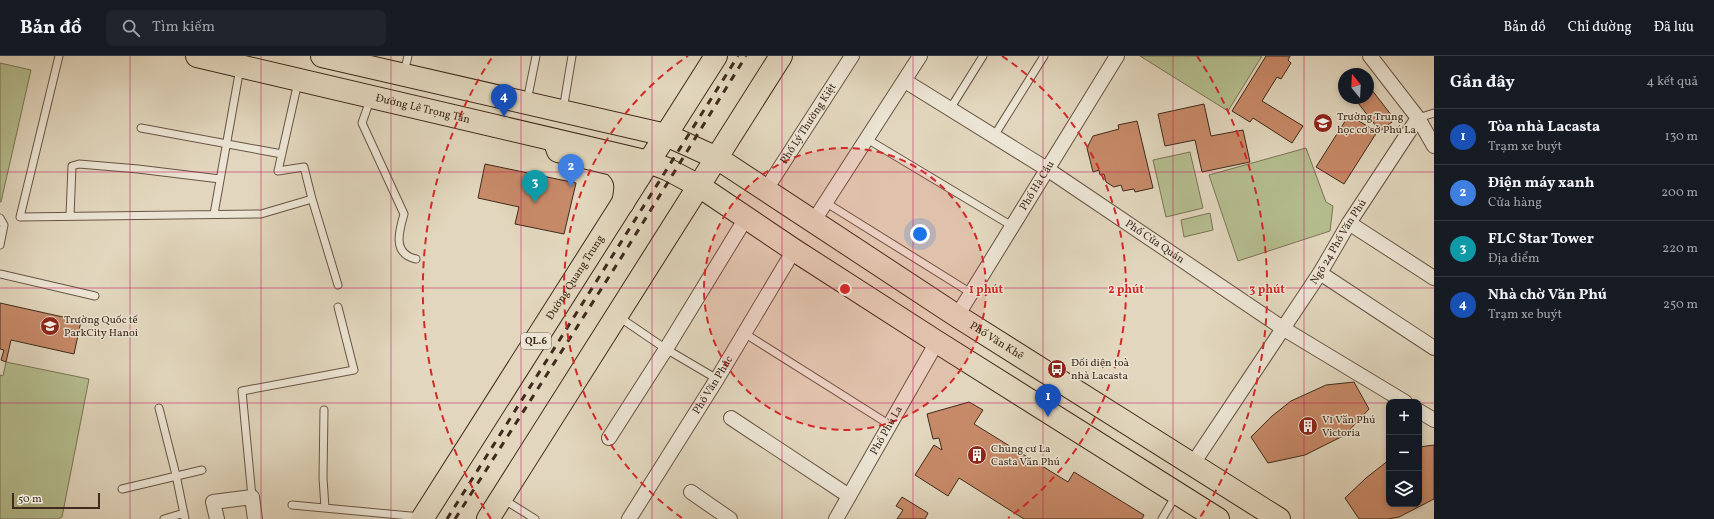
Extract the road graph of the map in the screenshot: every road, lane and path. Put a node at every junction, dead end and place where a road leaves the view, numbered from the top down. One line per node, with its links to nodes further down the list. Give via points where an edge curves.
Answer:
1 (59, 56): 43 (lane, via 20,217)
2 (197, 56): 15 (main road, Đường Lê Trọng Tấn)
3 (536, 56): 19 (lane)
4 (572, 56): 21 (lane)
5 (716, 56): 26 (main road, Đường Quang Trung / QL.6)
6 (781, 56): 34 (main road)
7 (852, 56): 38 (street, Phố Lý Thường Kiệt)
8 (920, 56): 17 (street)
9 (983, 56): 20 (lane)
10 (1044, 56): 27 (lane)
11 (1117, 56): 35 (street, Phố Hà Cầu)
12 (1370, 56): 23 (street)
13 (336, 58): 14 (main road)
14 (406, 65): 19 (main road)
15 (240, 66): 16 (main road, Đường Lê Trọng Tấn); 30 (lane)
16 (298, 80): 18 (main road, Đường Lê Trọng Tấn); 32 (lane)
17 (905, 81): 20 (street, Phố Cửa Quán); 28 (street)
18 (371, 97): 29 (main road, Đường Lê Trọng Tấn); 51 (lane, via 362,123 404,214 398,233 402,251 408,257)
19 (527, 103): 21 (main road)
20 (950, 109): 27 (street, Phố Cửa Quán)
21 (562, 112): 25 (main road)
22 (1434, 113): 23 (lane)
23 (1418, 118): 31 (street); 47 (street, Ngõ 24 Phố Văn Phú)
24 (141, 128): 30 (lane)
25 (639, 129): 26 (main road); 33 (main road)
26 (666, 135): 33 (main road, Đường Quang Trung / QL.6); 34 (main road, Phố Văn Khê)
27 (994, 136): 35 (street, Phố Cửa Quán)
28 (867, 139): 40 (street); 48 (lane)
29 (554, 140): 33 (main road, Đường Lê Trọng Tấn); 41 (main road, via 559,151 613,164 619,169 627,188)
30 (226, 143): 32 (lane); 36 (lane)
31 (1434, 146)
32 (282, 154): 39 (lane, via 278,170 304,168)
33 (639, 160): 37 (main road, Đường Lê Trọng Tấn, via 668,169); 41 (main road, Đường Quang Trung / QL.6)
34 (723, 163): 37 (main road); 38 (main road, Phố Văn Khê)
35 (1047, 169): 48 (street, Phố Hà Cầu); 61 (street, Phố Cửa Quán)
36 (220, 179): 42 (lane); 43 (lane, via 79,164 72,166)
37 (705, 190): 45 (main road); 59 (main road)
38 (765, 191): 46 (main road, Phố Văn Khê)
39 (312, 199): 42 (lane, via 261,214); 55 (lane)
40 (825, 202): 46 (street); 56 (lane)
41 (623, 204): 87 (main road, Đường Quang Trung / QL.6)
42 (214, 214): 43 (lane)
43 (70, 216)
44 (0, 218): 49 (lane, via 4,225)
45 (746, 218): 50 (main road); 65 (street)
46 (813, 222): 60 (main road, Phố Văn Khê)
47 (1349, 223): 52 (street, Ngõ 24 Phố Văn Phú); 54 (street)
48 (1012, 226): 56 (street, Phố Hà Cầu)
49 (0, 245)
50 (794, 250): 62 (street, Phố Văn Phúc); 63 (main road)
51 (416, 259)
52 (1320, 273): 61 (street, Ngõ 24 Phố Văn Phú); 64 (street)
53 (0, 274): 57 (lane)
54 (1434, 278)
55 (338, 285)
56 (971, 293): 60 (street, Phố Hà Cầu)
57 (95, 296)
58 (338, 307): 82 (lane, via 354,370 242,391)
59 (617, 316): 65 (lane); 83 (main road)
60 (957, 316): 75 (main road, Phố Văn Khê)
61 (1284, 329): 67 (street, Phố Cửa Quán); 75 (street, Ngõ 24 Phố Văn Phú)
62 (744, 333): 66 (street, Phố Văn Phúc); 73 (lane)
63 (937, 342): 73 (street, Phố Phú La); 80 (main road)
64 (1434, 348)
65 (666, 350): 66 (lane); 74 (street)
66 (718, 379): 93 (street, Phố Văn Phúc)
67 (1400, 399)
68 (159, 408): 77 (lane)
69 (324, 410): 85 (lane)
70 (1422, 413): 72 (street)
71 (731, 418): 81 (street)
72 (1434, 420)
73 (891, 425): 81 (street, Phố Phú La)
74 (609, 438)
75 (1192, 465): 98 (main road, Phố Văn Khê)
76 (202, 470): 77 (lane)
77 (176, 475): 78 (lane); 86 (lane)
78 (122, 489)
79 (691, 492): 94 (street)
80 (1178, 493): 96 (lane); 97 (main road)
81 (849, 496): 95 (street, Phố Phú La)
82 (252, 497): 89 (street, via 213,502); 90 (street)
83 (501, 498): 91 (main road); 92 (lane)
84 (292, 505): 85 (lane)
85 (325, 508): 87 (lane)
86 (184, 516): 88 (lane)
87 (423, 518)
88 (164, 519)
89 (217, 519)
90 (255, 519)
91 (488, 519)
92 (535, 519)
93 (629, 519)
94 (730, 519)
95 (836, 519)
96 (1162, 519)
97 (1218, 519)
98 (1279, 519)

